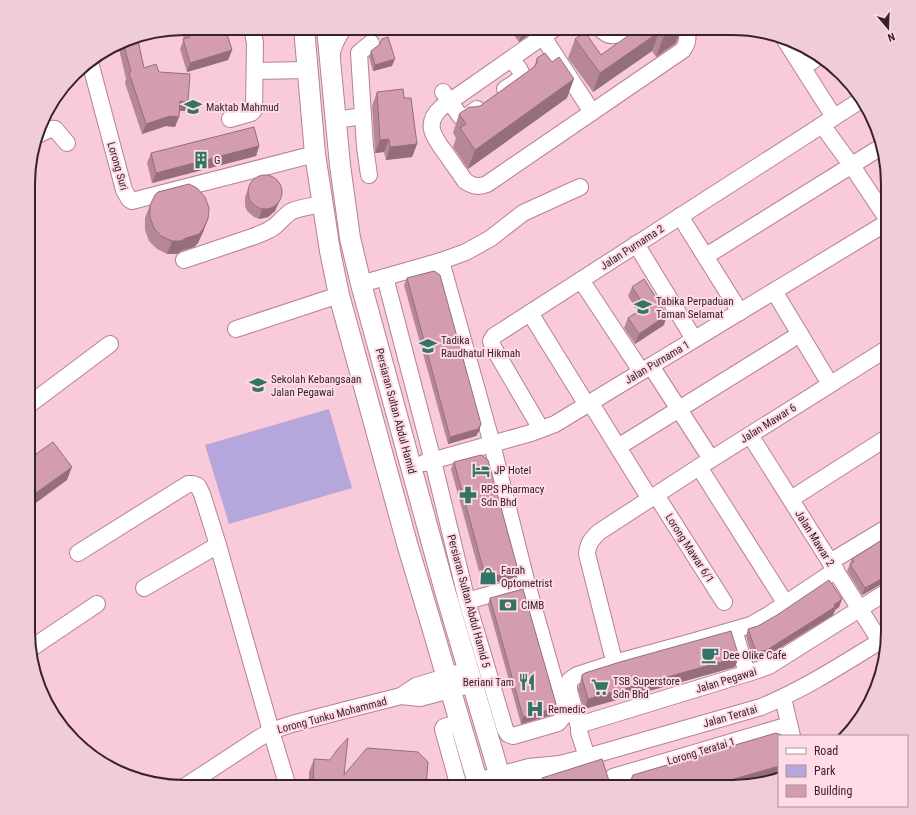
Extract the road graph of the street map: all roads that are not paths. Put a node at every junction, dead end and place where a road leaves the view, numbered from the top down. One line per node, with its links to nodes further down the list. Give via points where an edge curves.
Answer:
1 (253, 35): 16 (street)
2 (305, 35): 15 (main road)
3 (328, 35): 12 (main road, Persiaran Sultan Abdul Hamid)
4 (339, 35): 12 (street, via 333,48)
5 (546, 35): 10 (street)
6 (550, 35): 19 (street)
7 (687, 35): 19 (street, via 688,41 683,50)
8 (371, 43): 20 (street, via 359,53)
9 (789, 46): 14 (street)
10 (511, 59): 17 (street); 17 (street, via 521,73 521,78 465,117 460,116)
11 (815, 60): 14 (street)
12 (330, 64): 22 (main road, Persiaran Sultan Abdul Hamid)
13 (91, 67): 28 (street, Lorong Suri, via 124,190 129,199)
14 (803, 67): 23 (street)
15 (308, 70): 16 (street); 24 (main road)
16 (255, 71): 21 (street, via 254,110 252,113)
17 (446, 97): 19 (street, via 435,115 432,126 434,137 465,181 470,185 479,186 487,184)
18 (857, 103): 23 (street, Jalan Purnama 2)
19 (592, 112)
20 (363, 116): 22 (street); 30 (street)
21 (230, 119)
22 (335, 121): 24 (main road); 42 (main road, Persiaran Sultan Abdul Hamid, via 350,238)
23 (828, 121): 29 (street); 34 (street, Jalan Purnama 2)
24 (312, 125): 28 (main road)
25 (45, 131): 26 (street, via 55,129)
26 (67, 143)
27 (877, 150): 29 (street)
28 (316, 154): 32 (main road)
29 (852, 166): 33 (street); 37 (street)
30 (369, 175)
31 (580, 187): 39 (street, via 523,213 478,246)
32 (323, 204): 38 (street, via 292,211 266,232); 44 (main road)
33 (881, 210)
34 (680, 216): 36 (street, Jalan Purnama 2); 37 (street)
35 (881, 225): 43 (street, Jalan Purnama 1)
36 (636, 244): 41 (street, Jalan Purnama 2); 49 (street)
37 (706, 256): 45 (street)
38 (184, 260)
39 (441, 261): 40 (street); 60 (street)
40 (385, 277): 42 (street); 62 (street, Persiaran Sultan Abdul Hamid 5)
41 (580, 280): 46 (street, Jalan Purnama 2); 52 (street)
42 (361, 284): 64 (main road, Persiaran Sultan Abdul Hamid)
43 (774, 291): 45 (street, Jalan Purnama 1); 48 (street)
44 (339, 295): 47 (street); 86 (main road)
45 (740, 312): 49 (street, Jalan Purnama 1)
46 (530, 313): 55 (street, Lorong Mawar 6/1); 57 (street, Jalan Purnama 2, via 494,336 491,341)
47 (236, 329)
48 (800, 334): 53 (street); 56 (street)
49 (694, 339): 52 (street, Jalan Purnama 1)
50 (110, 344): 54 (street)
51 (881, 352): 53 (street, Jalan Mawar 6)
52 (646, 368): 55 (street, Jalan Purnama 1); 56 (street)
53 (830, 384): 58 (street, Jalan Mawar 6)
54 (35, 400)
55 (588, 403): 57 (street, Jalan Purnama 1, via 558,422); 61 (street, Lorong Mawar 6/1)
56 (678, 409): 61 (street); 63 (street)
57 (541, 429): 60 (street, Jalan Purnama 1)
58 (750, 435): 63 (street, Jalan Mawar 6); 66 (street, Jalan Mawar 2)
59 (881, 441): 66 (street)
60 (492, 444): 62 (street, Jalan Purnama 1); 71 (street)
61 (618, 446): 65 (street, Lorong Mawar 6/1)
62 (433, 461): 64 (street, Jalan Purnama 1); 74 (street, Persiaran Sultan Abdul Hamid 5)
63 (705, 463): 65 (street, Jalan Mawar 6); 77 (street)
64 (411, 467): 85 (main road, Persiaran Sultan Abdul Hamid)
65 (653, 497): 75 (street, Lorong Mawar 6/1); 83 (street, Jalan Mawar 6, via 599,532 588,546 587,554)
66 (791, 499): 70 (street, Jalan Mawar 2)
67 (881, 532): 70 (street)
68 (218, 545): 69 (street, via 202,494 198,486 188,484); 72 (street); 90 (street)
69 (78, 553)
70 (833, 566): 77 (street); 78 (street, Jalan Mawar 2)
71 (527, 584): 74 (street); 74 (street, Persiaran Sultan Abdul Hamid 5, via 564,711 558,723 513,736 505,729)
72 (144, 588)
73 (881, 596): 78 (street, Jalan Pegawai)
74 (467, 601)
75 (724, 602)
76 (97, 604): 82 (street)
77 (786, 604): 79 (street, via 759,621)
78 (860, 609): 80 (street, Jalan Mawar 2); 84 (street, Jalan Pegawai, via 769,666)
79 (734, 630): 84 (street); 88 (street, via 577,675 570,680 569,690)
80 (881, 636)
81 (881, 640): 87 (street, Jalan Teratai)
82 (35, 645)
83 (612, 653)
84 (747, 673): 88 (street, Jalan Pegawai)
85 (470, 677): 86 (street, Lorong Tunku Mohammad); 96 (main road, Persiaran Sultan Abdul Hamid)
86 (448, 683): 90 (street, Lorong Tunku Mohammad, via 420,698 400,696); 95 (main road, via 460,722)
87 (783, 698): 89 (street); 91 (street, Jalan Teratai, via 761,707)
88 (579, 727): 92 (street, via 578,732)
89 (790, 730): 99 (street, Lorong Teratai 1)
90 (271, 731): 93 (street, Lorong Tunku Mohammad); 94 (street)
91 (606, 752): 92 (street, Jalan Teratai); 98 (street)
92 (587, 757): 97 (street, Jalan Teratai, via 560,764 532,778)
93 (195, 780)
94 (286, 780)
95 (471, 780)
96 (500, 780)
97 (522, 780)
98 (613, 780)
99 (621, 780)

